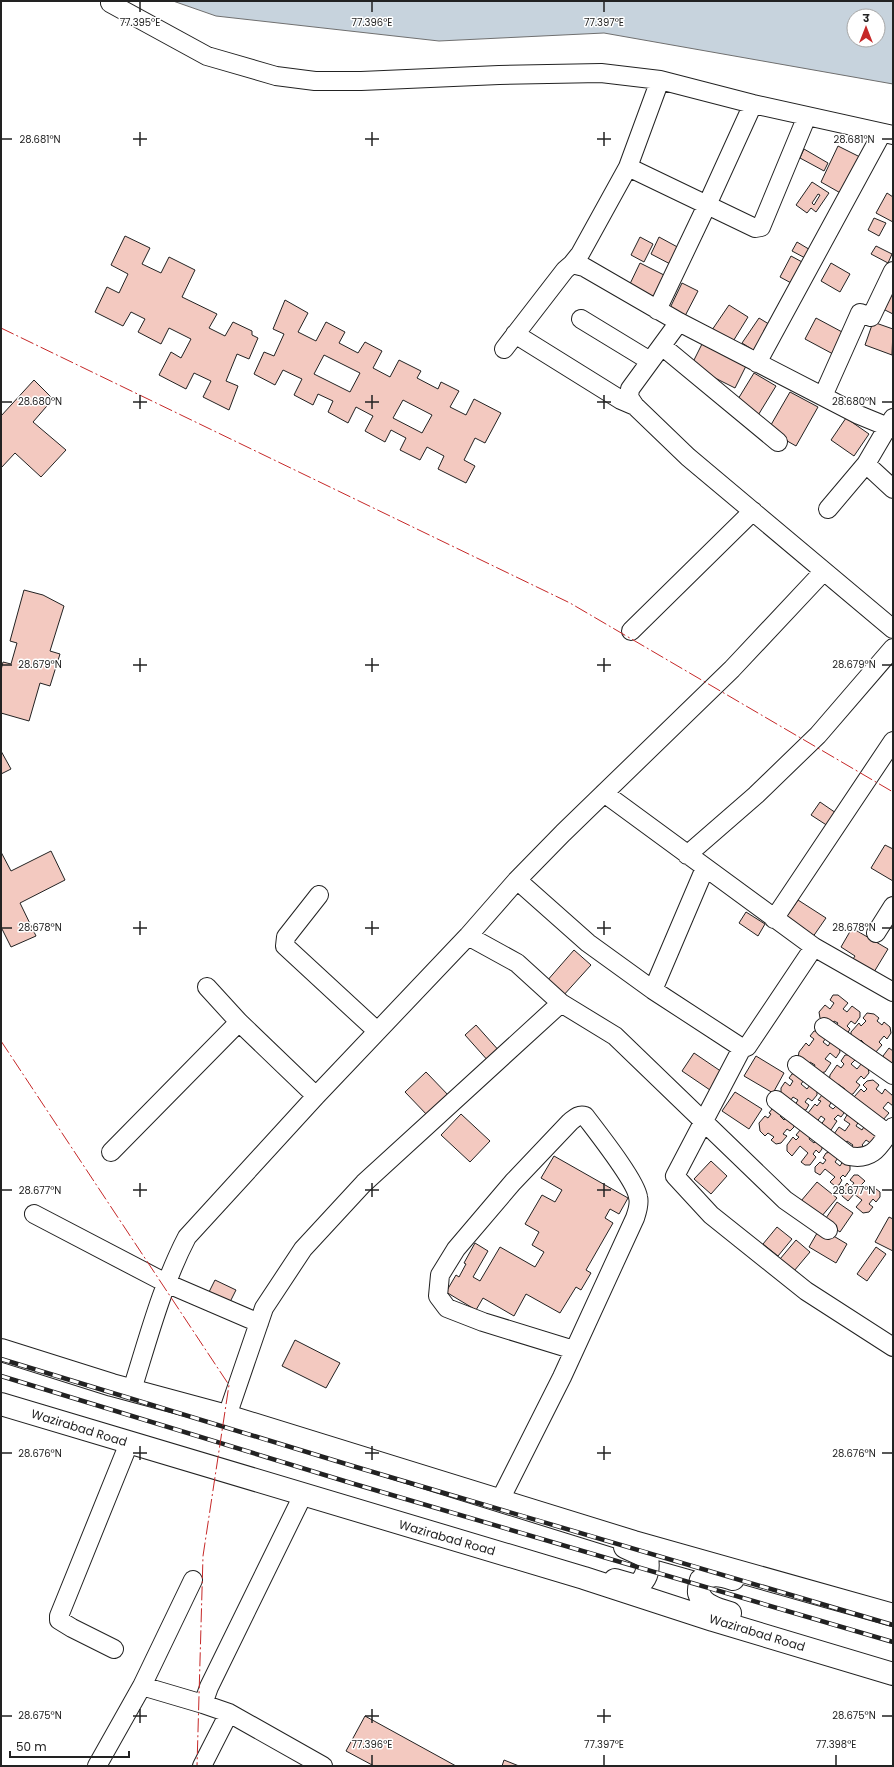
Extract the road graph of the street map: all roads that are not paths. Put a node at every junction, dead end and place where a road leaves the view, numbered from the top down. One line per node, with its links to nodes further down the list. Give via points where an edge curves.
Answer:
1 (110, 3): 2 (street, via 207,56 276,76 315,81 361,81 601,73)
2 (660, 80): 3 (street); 6 (street)
3 (753, 104): 4 (street); 7 (street)
4 (807, 116): 5 (street); 7 (street, via 761,227 756,228)
5 (888, 134): 17 (street)
6 (628, 167): 7 (street); 8 (street)
7 (708, 205): 10 (street)
8 (572, 264): 10 (street, via 584,267); 13 (street, via 564,270)
9 (893, 271): 18 (street, via 871,317 860,313)
10 (657, 310): 12 (street)
11 (581, 319): 16 (street)
12 (679, 322): 14 (street); 17 (street)
13 (515, 334): 15 (street); 19 (street, via 621,400)
14 (662, 346): 16 (street); 21 (street)
15 (504, 349)
16 (650, 361): 19 (street, via 628,392)
17 (757, 363): 18 (street)
18 (823, 396): 20 (street)
19 (635, 406): 25 (street, via 688,457)
20 (892, 425): 22 (street)
21 (778, 442)
22 (866, 464): 23 (street); 24 (street)
23 (893, 489)
24 (828, 509)
25 (753, 511): 26 (street); 28 (street)
26 (824, 571): 27 (street); 31 (street, via 732,669)
27 (893, 629)
28 (631, 631)
29 (893, 648): 32 (street, via 818,735 756,795)
30 (891, 748): 37 (street)
31 (604, 793): 32 (street); 34 (street)
32 (687, 855): 33 (street)
33 (705, 868): 37 (street); 42 (street)
34 (518, 880): 39 (street); 42 (street, via 588,943)
35 (319, 896): 47 (street, via 286,937 284,946)
36 (893, 906): 38 (street)
37 (774, 919): 40 (street)
38 (876, 932)
39 (468, 936): 44 (street, via 518,963); 47 (street)
40 (814, 947): 43 (street); 48 (street, via 747,1047)
41 (207, 987): 45 (street)
42 (653, 990): 48 (street)
43 (893, 992)
44 (561, 1003): 53 (street, via 615,1036); 59 (street, via 364,1183 303,1249 264,1308)
45 (239, 1022): 51 (street); 55 (street)
46 (824, 1027): 50 (street)
47 (377, 1030): 51 (street)
48 (742, 1048): 53 (street)
49 (797, 1065): 54 (street)
50 (893, 1075)
51 (316, 1096): 58 (street, via 187,1237)
52 (776, 1100): 54 (street, via 849,1156 859,1158 875,1152)
53 (704, 1121): 57 (street, via 785,1200); 60 (street, via 675,1176 711,1215 806,1291)
54 (891, 1130)
55 (111, 1152)
56 (34, 1214): 58 (street)
57 (828, 1230)
58 (166, 1283): 59 (street); 63 (street)
59 (259, 1323): 65 (street)
60 (893, 1347)
61 (1, 1350): 63 (highway)
62 (574, 1350): 62 (street, via 635,1218 638,1197 633,1184 582,1115 570,1122 470,1231 440,1276 438,1296 447,1308); 68 (street)
63 (132, 1390): 65 (highway)
64 (1, 1404): 66 (highway, Wazirabad Road)
65 (227, 1416): 68 (highway)
66 (129, 1443): 67 (highway, Wazirabad Road); 75 (street, via 59,1616 59,1620 72,1628)
67 (303, 1495): 70 (highway, Wazirabad Road); 78 (street, via 212,1680)
68 (500, 1500): 69 (highway)
69 (603, 1532): 70 (highway, via 610,1541 646,1557 648,1569 645,1577 642,1583 636,1586 598,1575); 72 (highway)
70 (584, 1578): 74 (highway, Wazirabad Road)
71 (193, 1580): 77 (street)
72 (766, 1580): 73 (highway); 74 (highway, via 749,1584 720,1575 709,1575 701,1580 699,1593 704,1602 713,1608 748,1620)
73 (893, 1616)
74 (756, 1633): 76 (highway, Wazirabad Road)
75 (114, 1649)
76 (893, 1674)
77 (142, 1686): 78 (street); 81 (street)
78 (203, 1704): 79 (street)
79 (229, 1713): 80 (street); 82 (street)
80 (314, 1764)
81 (97, 1766)
82 (202, 1766)

